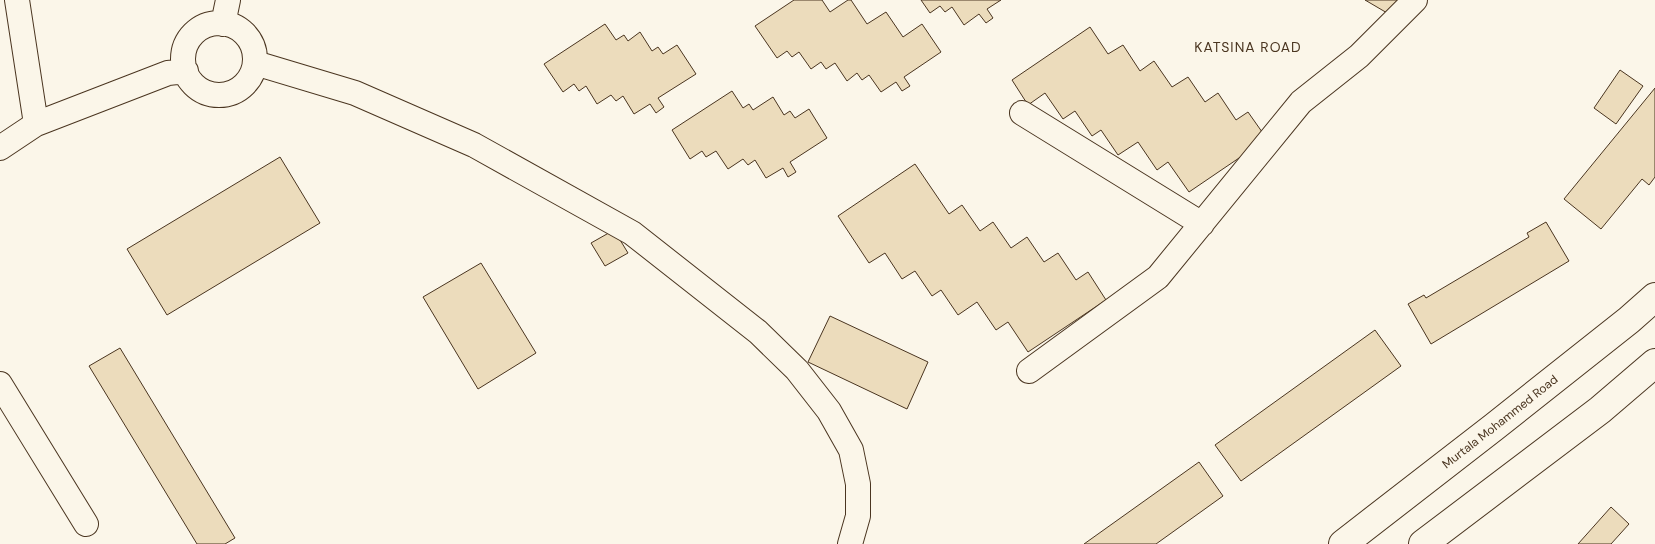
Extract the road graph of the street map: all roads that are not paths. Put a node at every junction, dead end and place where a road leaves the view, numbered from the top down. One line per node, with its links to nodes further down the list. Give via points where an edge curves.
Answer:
1 (18, 0): 8 (street)
2 (228, 0): 4 (street)
3 (1416, 0): 10 (street, via 1359,56 1301,102)
4 (223, 24): 5 (street, via 234,26 247,37); 6 (street, via 206,26 192,35 186,44)
5 (255, 63): 6 (street, via 246,83 227,94 205,92 195,86); 16 (street, via 355,93 474,145 632,233 758,332 797,370 829,410 851,450 858,484 858,516)
6 (186, 71): 8 (street, via 168,73)
7 (1022, 113): 10 (street)
8 (36, 124): 9 (street)
9 (0, 148)
10 (1202, 224): 13 (street, via 1158,277)
11 (1655, 297): 17 (highway, Murtala Mohammed Road)
12 (1655, 363): 18 (highway, via 1600,410)
13 (1029, 372)
14 (0, 384): 15 (street)
15 (86, 524)
16 (850, 544)
17 (1343, 544)
18 (1423, 544)

